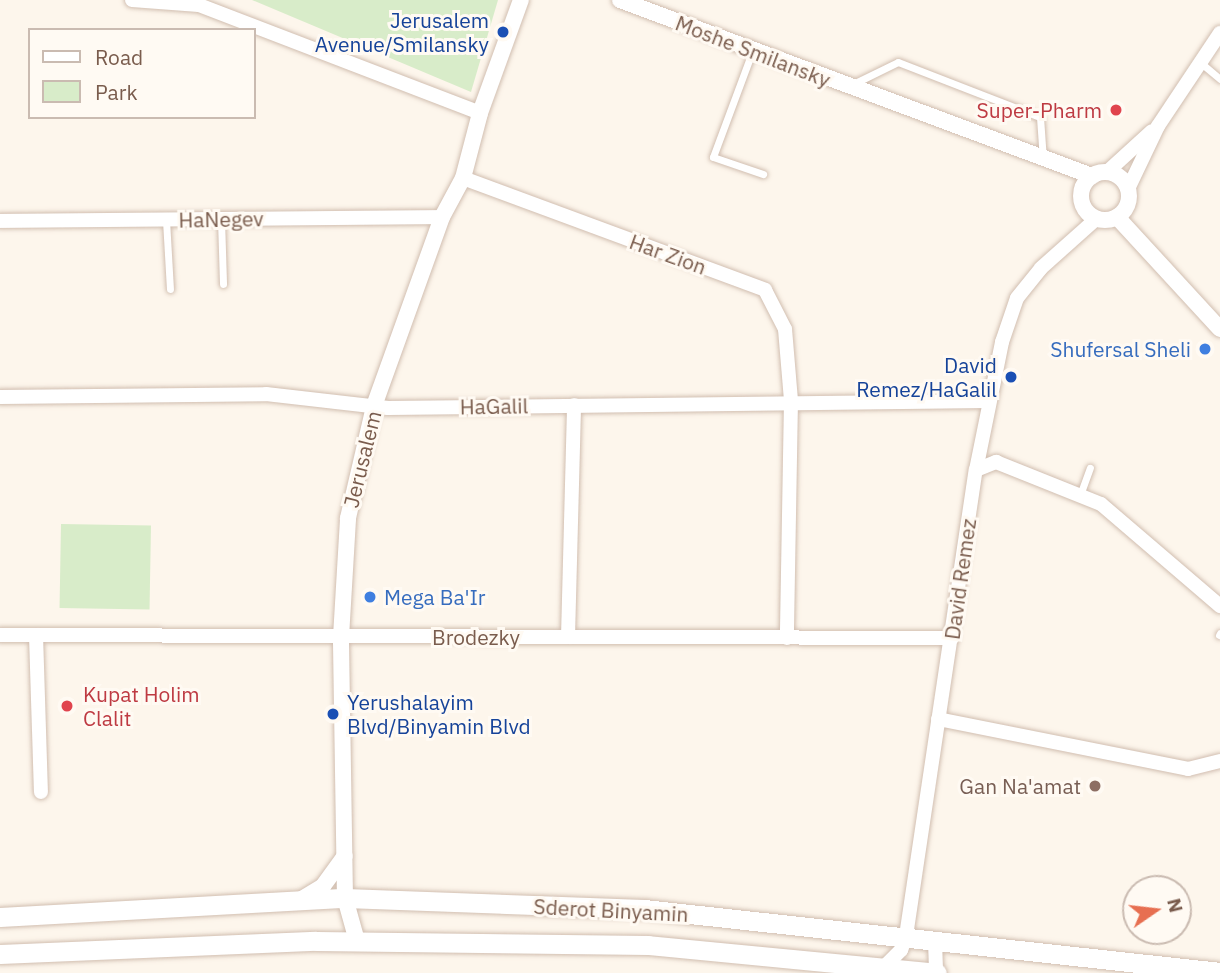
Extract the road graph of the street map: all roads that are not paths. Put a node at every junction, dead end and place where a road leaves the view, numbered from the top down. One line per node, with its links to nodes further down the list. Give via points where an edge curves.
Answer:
1 (132, 0): 9 (street, via 199,5)
2 (521, 0): 9 (street, Jerusalem)
3 (620, 0): 5 (street, Moshe Smilansky)
4 (1220, 33): 6 (street)
5 (752, 52): 8 (street, Moshe Smilansky); 12 (lane, via 713,157)
6 (1200, 63): 7 (lane); 10 (street)
7 (1220, 79)
8 (846, 87): 11 (street, Moshe Smilansky); 11 (lane, Moshe Smilansky, via 898,62 1040,117)
9 (480, 113): 14 (street, Jerusalem)
10 (1158, 126): 13 (street); 15 (street)
11 (1043, 160): 13 (street, Moshe Smilansky)
12 (763, 174)
13 (1099, 174): 15 (street, via 1121,179); 19 (street, via 1083,188 1082,202)
14 (463, 178): 17 (street, Jerusalem); 26 (street, Har Zion, via 765,290 785,329)
15 (1128, 189): 16 (street, via 1127,205)
16 (1117, 217): 19 (street); 24 (street)
17 (442, 218): 18 (street, HaNegev); 29 (street, Jerusalem)
18 (221, 219): 20 (street, HaNegev); 22 (lane)
19 (1096, 219): 27 (street, David Remez, via 1041,268 1017,298)
20 (166, 220): 21 (street, HaNegev); 23 (lane)
21 (0, 221)
22 (223, 284)
23 (170, 289)
24 (1220, 329)
25 (0, 397): 29 (street, HaGalil, via 266,394)
26 (790, 400): 27 (street, HaGalil); 28 (street, HaGalil); 38 (street, Har Zion)
27 (988, 401): 31 (street, David Remez)
28 (574, 405): 29 (street, HaGalil); 36 (street)
29 (374, 406): 37 (street, Jerusalem, via 348,518)
30 (1090, 468): 32 (lane)
31 (976, 470): 32 (street, via 996,462); 39 (street, David Remez)
32 (1080, 496): 33 (street, via 1101,504)
33 (1220, 606)
34 (0, 635): 35 (street, Brodezky)
35 (36, 635): 37 (street, Brodezky); 42 (street)
36 (568, 637): 37 (street, Brodezky); 38 (street, Brodezky)
37 (341, 638): 43 (street, Jerusalem)
38 (787, 638): 39 (street, Brodezky)
39 (952, 638): 40 (street, David Remez)
40 (938, 719): 41 (street, via 1188,769); 47 (street, David Remez)
41 (1220, 761)
42 (41, 792)
43 (345, 856): 44 (street, Jerusalem); 45 (street, via 323,886)
44 (345, 898): 45 (main road, Sderot Binyamin); 47 (main road, Sderot Binyamin, via 644,909); 48 (street, Jerusalem)
45 (300, 900): 46 (main road, Sderot Binyamin)
46 (0, 917)
47 (906, 936): 49 (main road, Sderot Binyamin); 52 (street, David Remez, via 901,950)
48 (357, 941): 50 (main road, Sderot Binyamin); 51 (main road, Sderot Binyamin, via 648,945)
49 (935, 941): 54 (main road, Sderot Binyamin); 55 (street)
50 (0, 954)
51 (809, 966): 52 (main road, Sderot Binyamin)
52 (885, 967): 53 (main road, Sderot Binyamin)
53 (908, 971): 55 (main road, Sderot Binyamin)
54 (1220, 972)
55 (937, 973)

